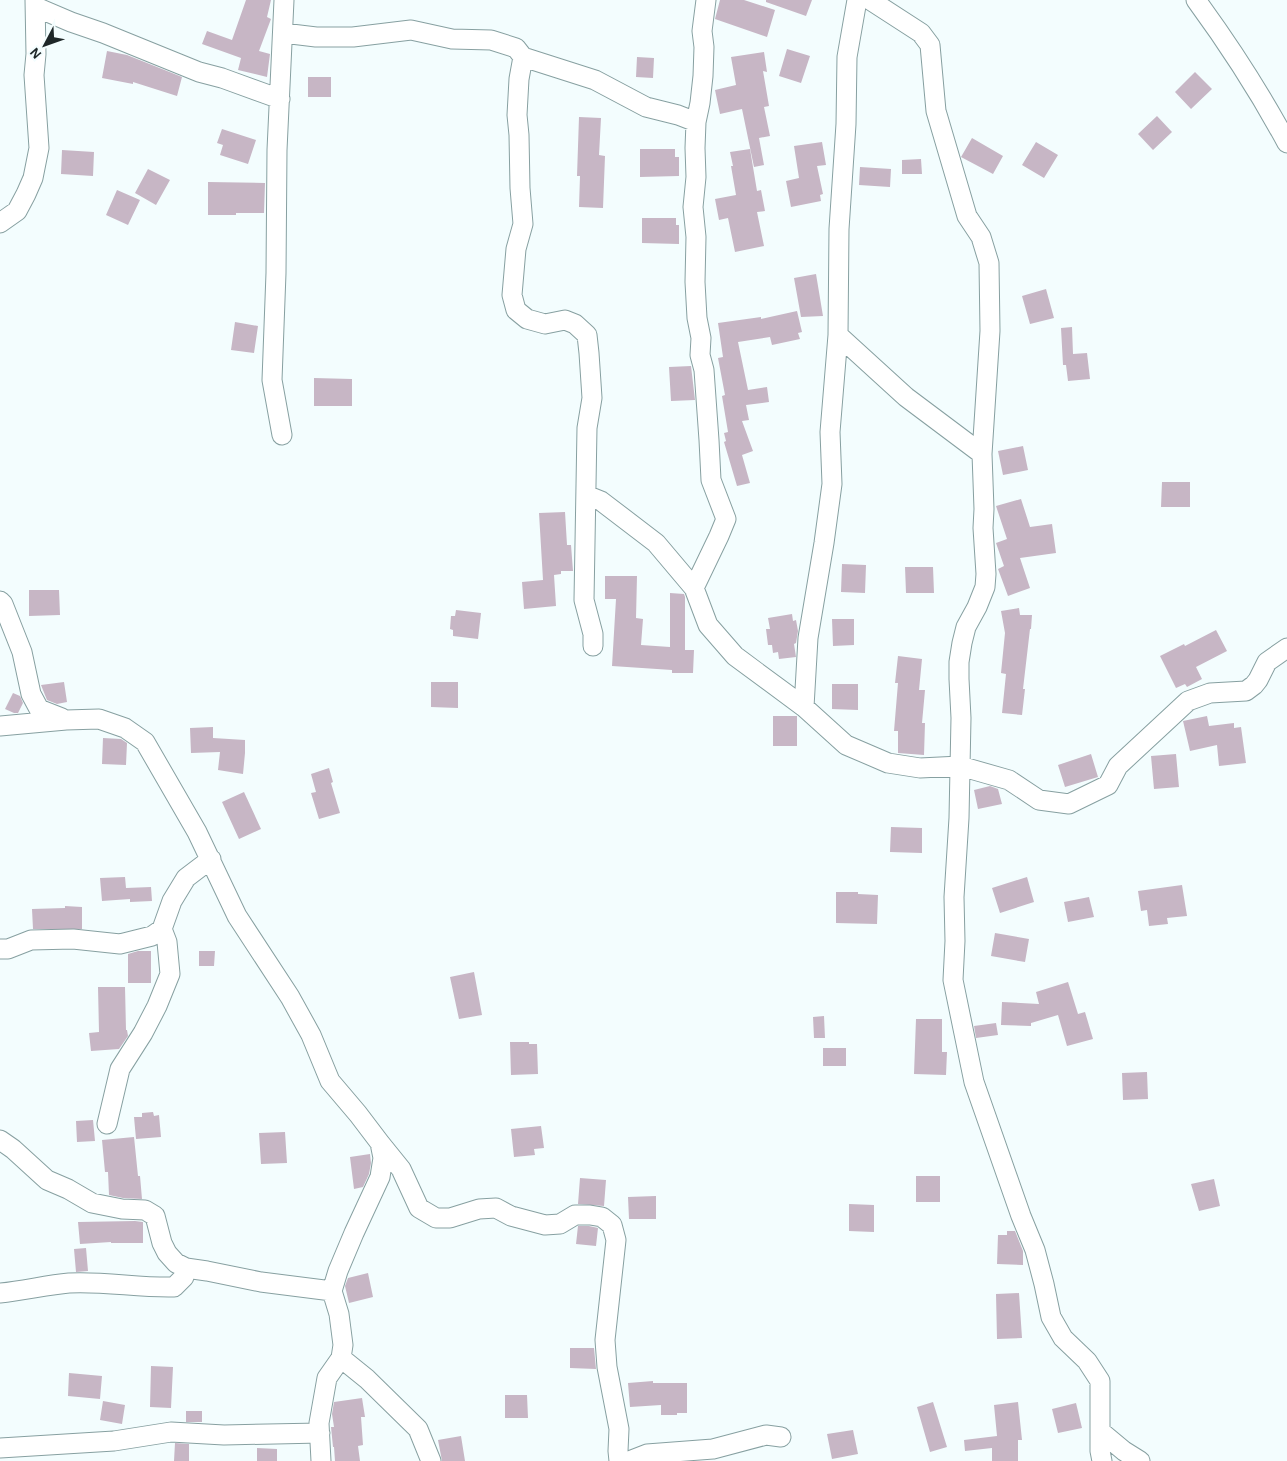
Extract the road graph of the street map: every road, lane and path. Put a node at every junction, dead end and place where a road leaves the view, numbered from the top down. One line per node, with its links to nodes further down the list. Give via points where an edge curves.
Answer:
1 (284, 0): 7 (street)
2 (706, 0): 10 (street, via 702,31 704,76)
3 (857, 0): 13 (street, via 847,57)
4 (870, 0): 15 (street, via 921,33 930,45 936,111 967,216 981,237 990,264 990,331)
5 (1196, 0): 11 (street, via 1266,105)
6 (35, 4): 9 (street, via 71,22 199,72); 12 (street, via 34,74 40,148 33,178 17,211)
7 (283, 32): 8 (street, via 316,37 353,37 411,30 452,39 491,40 516,48); 9 (street)
8 (523, 57): 10 (street, via 595,80 646,107); 16 (street, via 517,115 523,224 516,249 512,295 516,310 527,319 545,324 565,320 587,335 592,398 587,428)
9 (280, 98): 14 (street, via 272,380)
10 (696, 122): 17 (street, via 693,207 696,304 711,480 726,518)
11 (1287, 143)
12 (0, 223)
13 (838, 335): 15 (street, via 906,397); 21 (street, via 830,432 832,484 808,638)
14 (282, 435)
15 (982, 454): 24 (street, via 986,574 985,587 962,643)
16 (586, 495): 17 (street, via 601,501 656,543); 19 (street, via 584,600 593,634)
17 (694, 588): 21 (street, via 708,625 735,656)
18 (0, 601): 22 (street, via 22,652 39,709)
19 (592, 646)
20 (1287, 648): 24 (street, via 1267,662 1258,680 1246,691 1210,693 1188,701 1118,766 1108,785 1069,804 1039,800 1009,780)
21 (804, 707): 24 (street, via 846,745 888,763 920,768)
22 (66, 720): 23 (street); 25 (street, via 99,719 126,728 145,742)
23 (0, 726)
24 (960, 766): 35 (street, via 952,980 974,1082 1036,1250 1051,1317 1063,1338 1087,1361 1100,1381)
25 (210, 859): 26 (street, via 186,878 172,901); 30 (street, via 237,916 311,1035 330,1081)
26 (162, 929): 27 (street, via 152,936 120,944 73,939 31,940); 28 (street, via 167,942 170,974 154,1013 120,1069)
27 (0, 949)
28 (107, 1124)
29 (0, 1140): 31 (street, via 47,1180 92,1203 145,1210 155,1216 167,1253)
30 (380, 1143): 32 (street, via 383,1158 380,1177); 41 (street, via 401,1169 419,1208 436,1218 496,1208 511,1216 545,1225 560,1224 575,1215 590,1215 602,1217 612,1225 616,1240 605,1340 619,1429)
31 (186, 1268): 32 (street); 33 (street, via 184,1277 174,1287 69,1283)
32 (332, 1291): 34 (street, via 339,1314 343,1345)
33 (0, 1293)
34 (341, 1358): 36 (street, via 327,1378); 40 (street, via 418,1429)
35 (1100, 1431): 43 (street); 44 (street)
36 (320, 1433): 38 (street, via 224,1435 172,1432 114,1440); 39 (street)
37 (781, 1437): 42 (street, via 766,1435 713,1450 648,1454)
38 (0, 1448)
39 (321, 1461)
40 (432, 1461)
41 (619, 1461)
42 (629, 1461)
43 (1102, 1461)
44 (1140, 1461)

